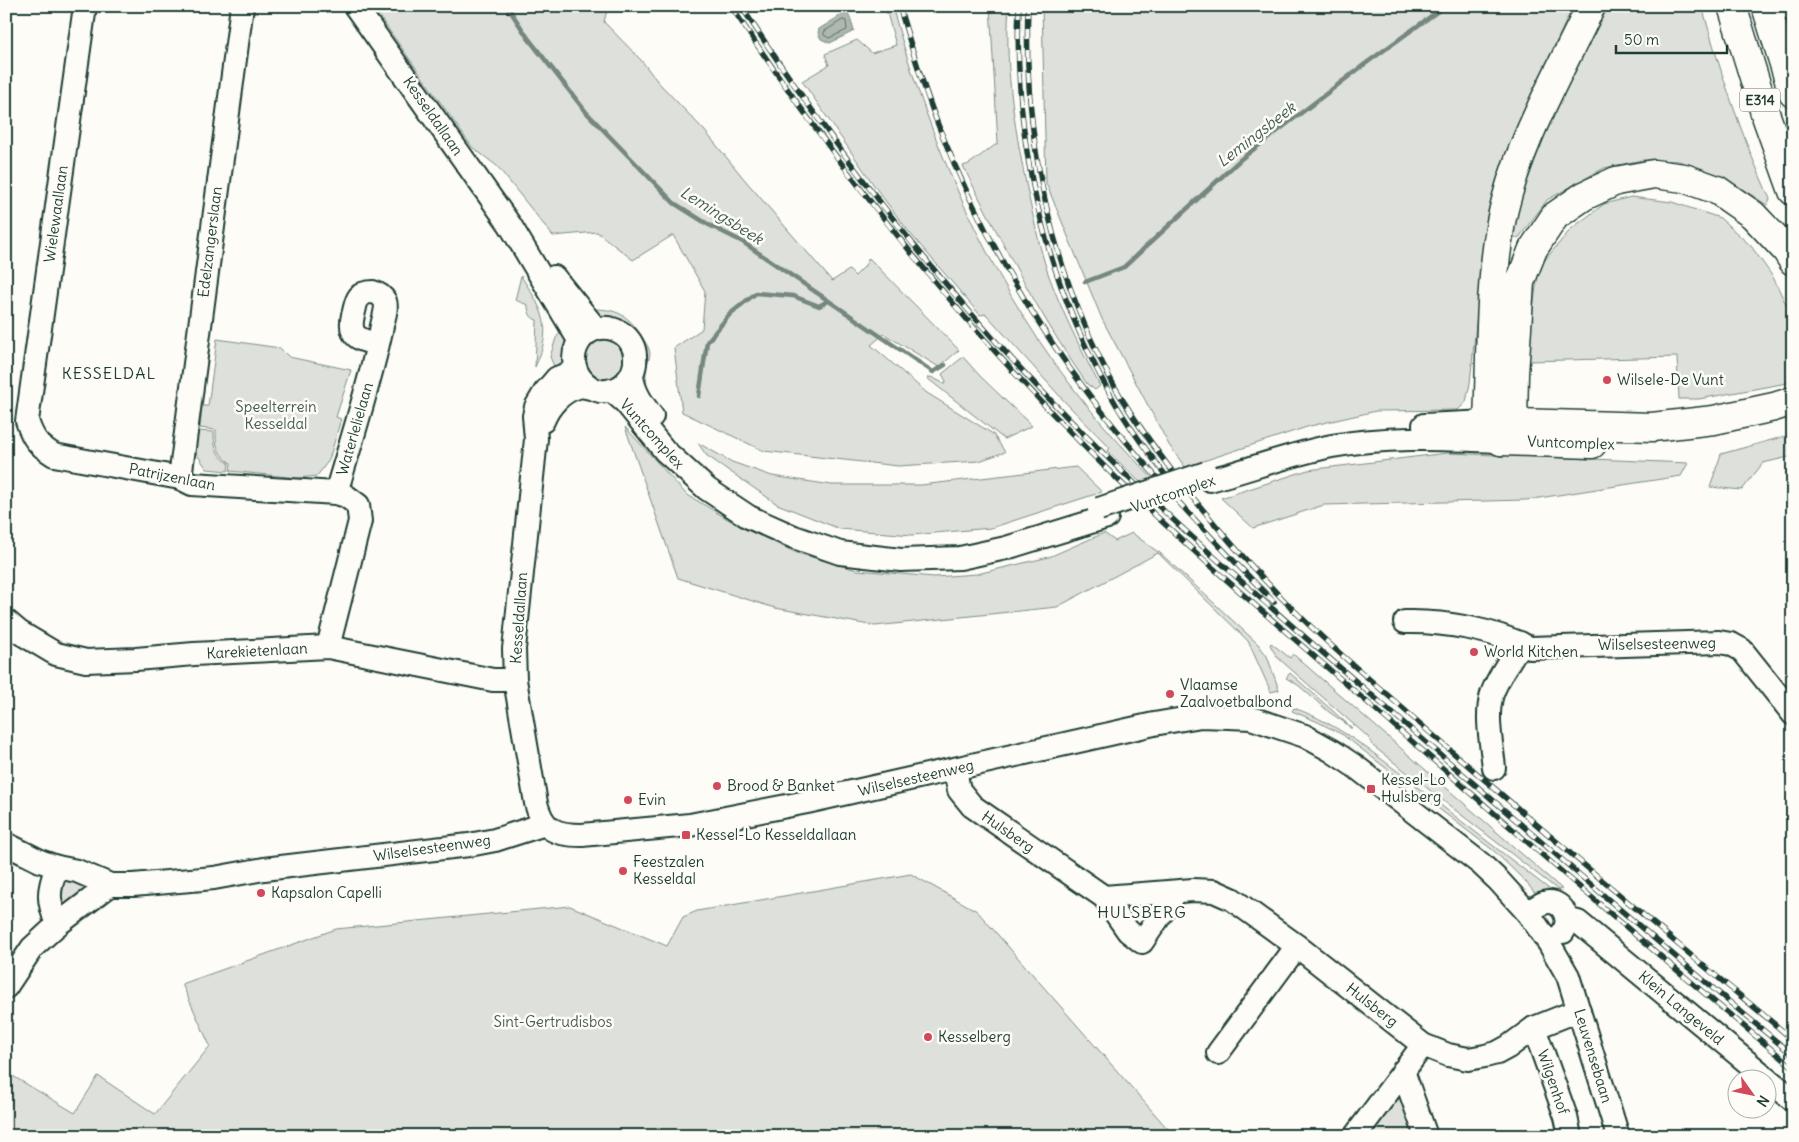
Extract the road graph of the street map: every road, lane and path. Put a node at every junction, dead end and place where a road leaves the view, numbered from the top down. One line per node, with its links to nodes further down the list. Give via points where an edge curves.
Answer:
1 (85, 6): 17 (street, Wielewaallaan)
2 (242, 6): 20 (street, Edelzangerslaan)
3 (355, 6): 10 (street, Kesseldallaan, via 510,225 573,298)
4 (1591, 6): 18 (main road, via 1527,139 1512,179 1502,221 1492,279)
5 (1732, 6): 8 (main road, E314, via 1764,113)
6 (1766, 6): 7 (main road, E314)
7 (1793, 93)
8 (1793, 191)
9 (1793, 262): 18 (main road, via 1753,215 1717,190 1684,178 1654,174 1616,181 1584,196 1555,216 1533,249 1520,282 1514,374)
10 (588, 334): 12 (street, via 574,353); 13 (street, via 606,328 616,330 628,339 635,354)
11 (378, 344): 21 (street, Waterlelielaan)
12 (575, 371): 14 (street, via 582,382); 19 (street, Kesseldallaan, via 557,378 536,407)
13 (632, 375): 14 (street, Kesseldallaan, via 626,382); 22 (street, Vuntcomplex, via 632,384 643,406 673,444 699,468 728,491 759,509 792,526 837,541 882,549 959,548)
14 (600, 389): 19 (street, Kesseldallaan, via 578,387 567,392 546,413); 22 (street, Vuntcomplex, via 626,403 665,451 707,488 750,517 794,538 840,553 902,560 960,558 1006,548)
15 (1793, 401): 18 (main road, Vuntcomplex, via 1714,420 1652,427)
16 (1793, 419): 18 (main road, Vuntcomplex, via 1686,443 1632,445)
17 (26, 421): 20 (street, Patrijzenlaan, via 34,439 54,455)
18 (1501, 429): 22 (street, Vuntcomplex, bridge, via 1412,425 1307,442)
19 (536, 439): 27 (street, Kesseldallaan, via 514,649)
20 (180, 478): 21 (street, Patrijzenlaan, via 192,484)
21 (336, 493): 26 (street, Waterlelielaan, via 346,496 358,506 360,521)
22 (1103, 513)
23 (6, 621): 26 (street, Karekietenlaan, via 56,654 86,661)
24 (1405, 622): 25 (street, Wilselsesteenweg, via 1446,624)
25 (1520, 643): 28 (street, Wilselsesteenweg, via 1530,648 1731,644 1742,650); 29 (street, via 1497,682 1490,703)
26 (328, 647): 27 (street, Karekietenlaan, via 493,680)
27 (515, 680): 31 (street, Kesseldallaan, via 536,803)
28 (1793, 714)
29 (1494, 768)
30 (955, 770): 31 (street, Wilselsesteenweg, via 690,825 567,835 554,832); 36 (street, Hulsberg, via 959,790 972,806); 37 (street, Wilselsesteenweg, via 1154,724 1201,716 1251,718 1305,736 1356,767 1481,864)
31 (545, 824): 34 (street, Wilselsesteenweg, via 469,845 264,869 214,878)
32 (6, 844): 33 (street, Wilselsesteenweg)
33 (56, 867): 34 (street, Wilselsesteenweg, via 77,871); 39 (street, via 49,885 51,910)
34 (110, 885): 39 (street)
35 (1176, 892): 36 (street, Hulsberg); 36 (street, Hulsberg, via 1142,942 1128,931); 41 (street, Hulsberg, via 1214,892 1232,899)
36 (1104, 897)
37 (1528, 913): 38 (street, via 1548,902 1560,906); 40 (street, Wilselsesteenweg)
38 (1567, 919): 40 (street, via 1561,936); 49 (street, Klein Langeveld, via 1578,922)
39 (57, 925): 43 (street, via 32,948)
40 (1549, 943): 42 (street, Wilselsesteenweg)
41 (1297, 946): 46 (street, Hulsberg); 47 (street)
42 (1568, 976): 44 (street, Leuvensebaan)
43 (6, 987)
44 (1579, 1010): 45 (street, Hulsberg); 53 (street, Leuvensebaan)
45 (1534, 1028): 46 (street, Hulsberg, via 1508,1047 1468,1059); 52 (street, Wilgenhof)
46 (1423, 1045): 48 (street)
47 (1218, 1053)
48 (1404, 1071): 50 (street); 51 (street)
49 (1793, 1100)
50 (1355, 1136)
51 (1426, 1136)
52 (1570, 1136)
53 (1618, 1136)

